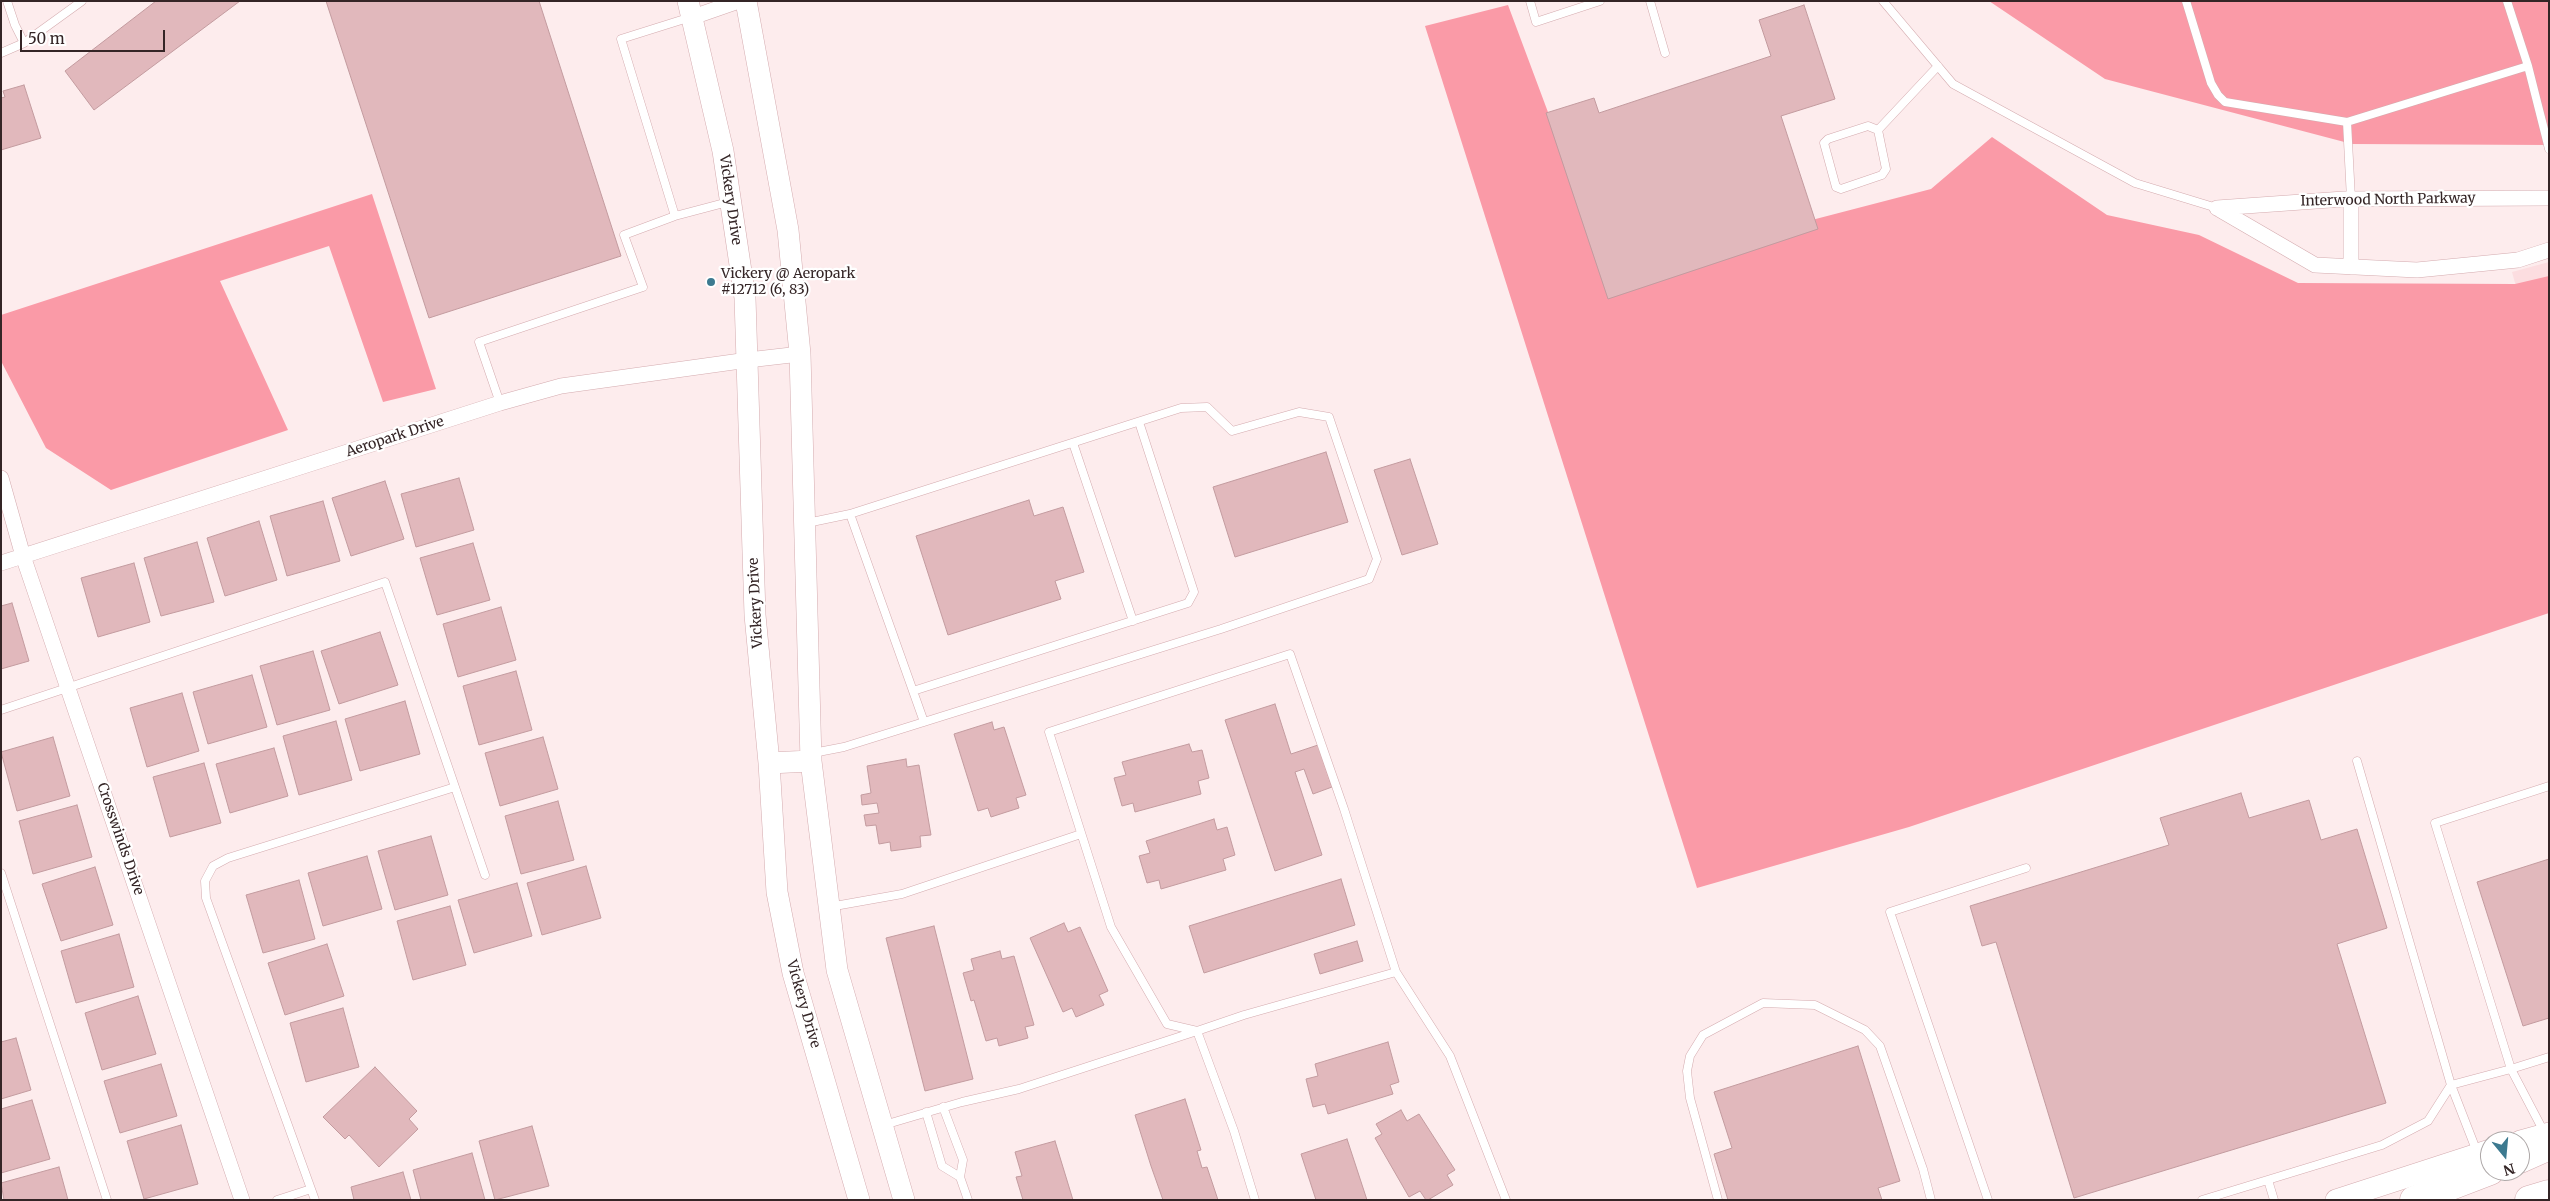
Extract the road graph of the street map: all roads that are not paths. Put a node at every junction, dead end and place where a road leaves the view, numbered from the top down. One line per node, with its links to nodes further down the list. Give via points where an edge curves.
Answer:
1 (7, 1): 13 (lane)
2 (82, 1): 13 (lane)
3 (739, 1): 12 (street)
4 (746, 1): 28 (main road, via 788,230)
5 (1530, 1): 11 (lane, via 1536,22)
6 (1600, 1): 11 (lane)
7 (1650, 1): 15 (lane)
8 (1883, 1): 16 (lane)
9 (2186, 1): 18 (lane, via 2212,83 2225,102)
10 (2507, 1): 17 (lane)
11 (1588, 3)
12 (691, 9): 23 (main road, Vickery Drive, via 723,151); 25 (lane, via 621,39)
13 (24, 43): 14 (lane)
14 (1, 53)
15 (1665, 53)
16 (1938, 66): 19 (lane); 24 (lane, via 1954,84 2135,183)
17 (2528, 66): 18 (lane); 20 (lane)
18 (2347, 122): 22 (lane)
19 (1878, 130): 19 (lane, via 1886,168 1882,176 1841,189 1836,187 1824,143 1868,126)
20 (2549, 149)
21 (2549, 198): 22 (street, Interwood North Parkway)
22 (2351, 199): 24 (street, Interwood North Parkway); 27 (street)
23 (730, 201): 25 (lane); 29 (main road, Vickery Drive, via 745,298)
24 (2217, 208): 27 (street, via 2315,265)
25 (675, 216): 30 (lane, via 624,235 643,287 479,342)
26 (2549, 250): 27 (street, via 2518,260 2417,270)
27 (2351, 267)
28 (800, 354): 29 (street, Aeropark Drive); 35 (main road)
29 (748, 360): 30 (street, Aeropark Drive, via 562,386); 45 (main road, Vickery Drive, via 755,615)
30 (500, 403): 36 (street, Aeropark Drive)
31 (1139, 422): 32 (lane); 38 (lane, via 1194,592 1188,603); 42 (lane, via 1181,408 1206,407 1232,431 1300,412 1329,417 1377,559 1369,579)
32 (1073, 443): 34 (lane); 38 (lane)
33 (1, 478): 36 (street, Crosswinds Drive)
34 (850, 514): 35 (lane); 40 (lane)
35 (804, 523): 43 (main road)
36 (23, 556): 37 (street, Aeropark Drive); 39 (street, Crosswinds Drive)
37 (1, 563)
38 (1133, 621): 40 (lane)
39 (69, 688): 41 (lane); 47 (lane, via 385,582); 73 (street, Crosswinds Drive)
40 (913, 691): 42 (lane)
41 (1, 710)
42 (924, 722): 43 (lane)
43 (811, 757): 45 (main road); 52 (main road)
44 (2357, 761): 57 (lane)
45 (769, 763): 71 (main road, Vickery Drive, via 777,892 793,973)
46 (2549, 786): 56 (lane, via 2435,822)
47 (455, 787): 51 (lane); 69 (lane, via 228,858 213,866 205,881 206,898)
48 (1082, 834): 52 (lane, via 902,894); 53 (lane, via 1049,732 1290,654); 54 (lane, via 1111,927 1167,1024)
49 (2026, 868): 82 (lane, via 1890,912)
50 (1, 873): 72 (lane)
51 (484, 875)
52 (829, 907): 60 (main road, via 837,970)
53 (1396, 972): 54 (lane); 79 (lane, via 1450,1056)
54 (1197, 1032): 58 (lane, via 1019,1089); 78 (lane, via 1234,1131)
55 (2549, 1057): 56 (lane)
56 (2511, 1069): 57 (lane); 61 (lane)
57 (2451, 1085): 63 (lane); 68 (lane, via 2428,1121 2382,1144)
58 (943, 1107): 59 (lane); 67 (lane, via 963,1160)
59 (926, 1112): 60 (lane); 67 (lane, via 942,1166)
60 (882, 1126): 76 (main road)
61 (2547, 1138): 62 (main road); 64 (highway)
62 (2530, 1140)
63 (2480, 1145)
64 (2530, 1152)
65 (2480, 1160): 85 (main road)
66 (2480, 1162): 86 (highway)
67 (960, 1177): 77 (lane)
68 (2268, 1180): 83 (lane); 84 (lane)
69 (311, 1189): 74 (lane); 75 (lane)
70 (2549, 1194): 87 (highway)
71 (855, 1199)
72 (107, 1200)
73 (242, 1200)
74 (277, 1200)
75 (315, 1200)
76 (904, 1200)
77 (968, 1200)
78 (1255, 1200)
79 (1506, 1200)
80 (1718, 1200): 81 (lane, via 1690,1098 1687,1072 1690,1056 1703,1035 1763,1003 1815,1005 1865,1030 1880,1046)
81 (1931, 1200)
82 (1988, 1200)
83 (2202, 1200)
84 (2274, 1200)
85 (2336, 1200)
86 (2414, 1200)
87 (2529, 1200)

